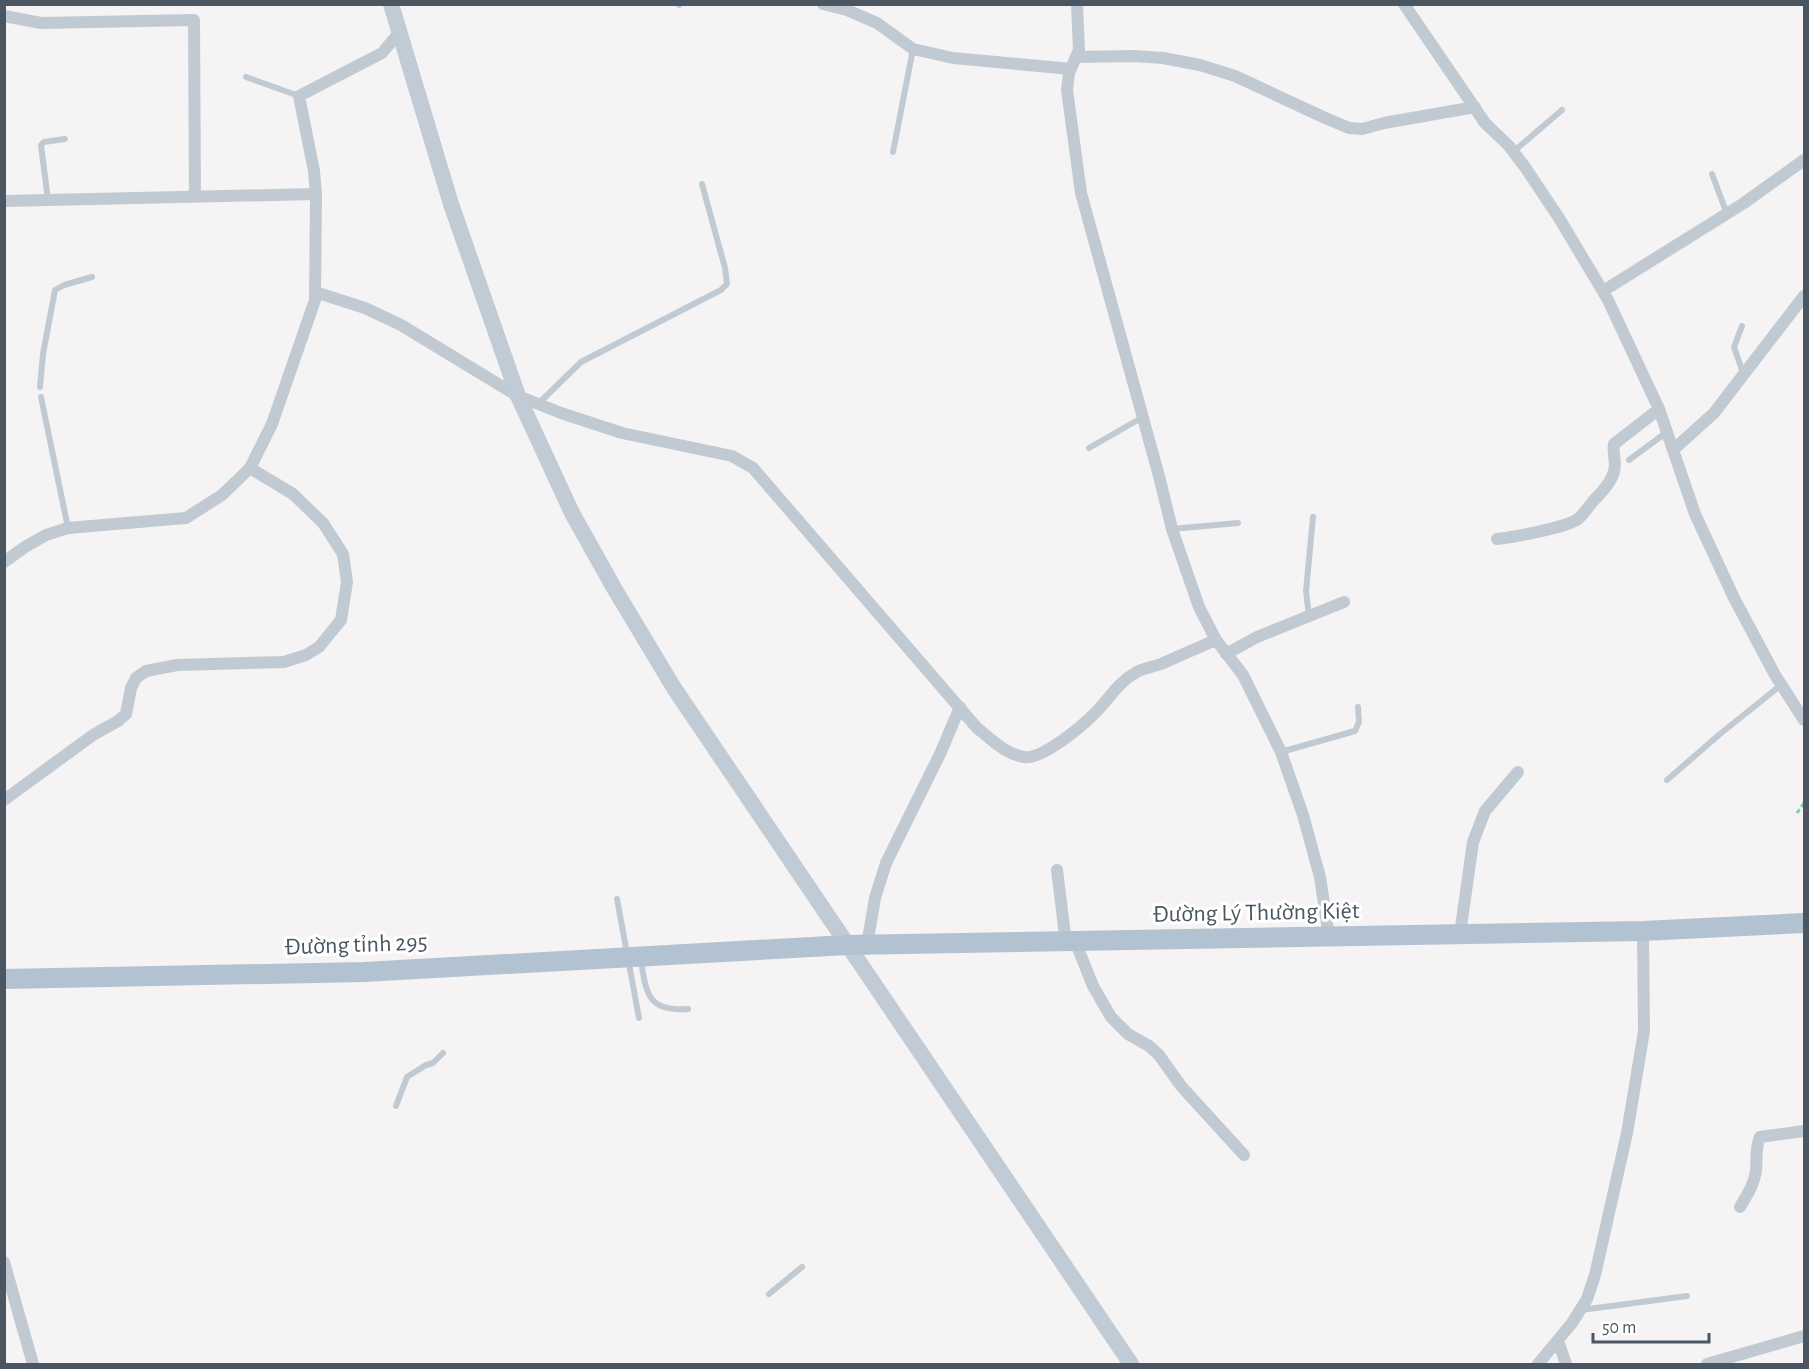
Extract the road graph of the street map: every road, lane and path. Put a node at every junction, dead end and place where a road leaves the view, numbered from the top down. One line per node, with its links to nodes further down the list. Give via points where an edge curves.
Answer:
1 (391, 4): 6 (street)
2 (823, 4): 7 (street, via 877,22)
3 (1077, 4): 8 (street)
4 (1404, 4): 12 (street)
5 (4, 15): 21 (street, via 41,23 194,20)
6 (398, 34): 11 (street, via 382,53); 32 (street, via 451,204)
7 (912, 48): 9 (street, via 953,58); 15 (lane)
8 (1077, 57): 9 (street); 12 (street, via 1134,56 1200,65 1235,76 1349,128 1362,129)
9 (1071, 69): 36 (street, via 1067,90 1080,193)
10 (246, 77): 11 (lane)
11 (299, 96): 20 (street)
12 (1475, 107): 16 (street)
13 (1562, 110): 16 (lane)
14 (65, 139): 22 (lane, via 41,145)
15 (893, 152)
16 (1513, 152): 27 (street)
17 (1804, 160): 24 (street)
18 (1712, 174): 24 (lane)
19 (702, 184): 34 (lane, via 727,284 581,362)
20 (316, 194): 21 (street); 26 (street)
21 (195, 197): 22 (street)
22 (48, 200): 23 (street)
23 (4, 201)
24 (1726, 214): 27 (street)
25 (92, 277): 31 (lane, via 55,290)
26 (315, 291): 32 (street, via 401,325); 41 (street, via 272,424)
27 (1603, 291): 35 (street)
28 (1804, 296): 30 (street)
29 (1742, 326): 30 (lane, via 1734,347)
30 (1744, 375): 39 (street, via 1714,413)
31 (40, 387)
32 (518, 396): 34 (street); 69 (street, via 572,513 614,588 674,688)
33 (42, 398): 44 (lane)
34 (539, 403): 53 (street, via 622,433 732,456 753,468)
35 (1659, 409): 37 (street); 46 (street, via 1614,444 1613,476 1579,518)
36 (1143, 417): 38 (lane); 45 (street)
37 (1667, 432): 39 (street); 40 (lane)
38 (1089, 448)
39 (1673, 450): 52 (street, via 1700,525 1734,598)
40 (1629, 460)
41 (250, 468): 44 (street, via 222,495 186,518); 59 (street, via 293,494 323,523 343,554 347,582 341,620 319,647 284,662 177,665 146,671 131,688 126,714)
42 (1313, 517): 49 (lane, via 1306,591)
43 (1238, 523): 45 (lane)
44 (68, 528): 47 (street, via 25,547)
45 (1172, 529): 50 (street, via 1199,607)
46 (1497, 539)
47 (4, 562)
48 (1344, 602): 49 (street)
49 (1309, 616): 51 (street)
50 (1216, 640): 51 (street); 53 (street, via 1136,672 1093,716 1038,755 1025,758 999,746)
51 (1226, 654): 56 (street, via 1243,675)
52 (1782, 685): 55 (street); 58 (lane)
53 (960, 707): 70 (street, via 886,863 874,898)
54 (1358, 707): 56 (lane, via 1355,731)
55 (1804, 720)
56 (1281, 752): 67 (street, via 1304,815 1320,877)
57 (1518, 772): 66 (street, via 1485,811 1473,842)
58 (1667, 780)
59 (4, 800)
60 (1804, 803): 61 (path)
61 (1797, 813)
62 (1057, 870): 68 (street, via 1065,935)
63 (617, 899): 72 (lane)
64 (1804, 923): 65 (main road, Đường Lý Thường Kiệt)
65 (1643, 931): 66 (main road, Đường Lý Thường Kiệt); 85 (street, via 1644,1031 1627,1133 1595,1275)
66 (1460, 934): 67 (main road, Đường Lý Thường Kiệt)
67 (1329, 937): 68 (main road, Đường Lý Thường Kiệt)
68 (1072, 941): 70 (main road, Đường Lý Thường Kiệt); 79 (street, via 1111,1017 1159,1055 1181,1086)
69 (847, 945): 70 (main road, Đường Lý Thường Kiệt); 71 (main road, Đường Lý Thường Kiệt); 89 (street)
70 (867, 945)
71 (709, 952): 72 (main road, Đường tỉnh 295)
72 (634, 957): 73 (main road, Đường tỉnh 295, via 364,972); 74 (lane, via 654,1003 674,1010); 75 (lane)
73 (4, 979)
74 (688, 1009)
75 (639, 1018)
76 (443, 1053): 77 (lane, via 407,1077)
77 (396, 1106)
78 (1804, 1131): 80 (street, via 1760,1137 1752,1189)
79 (1244, 1155)
80 (1740, 1207)
81 (4, 1262): 88 (street)
82 (802, 1267): 83 (lane)
83 (769, 1294)
84 (1687, 1296): 85 (lane)
85 (1581, 1310): 87 (street)
86 (1804, 1336): 92 (street)
87 (1558, 1341): 90 (street); 91 (street)
88 (33, 1365)
89 (1131, 1365)
90 (1538, 1365)
91 (1566, 1365)
92 (1707, 1365)

